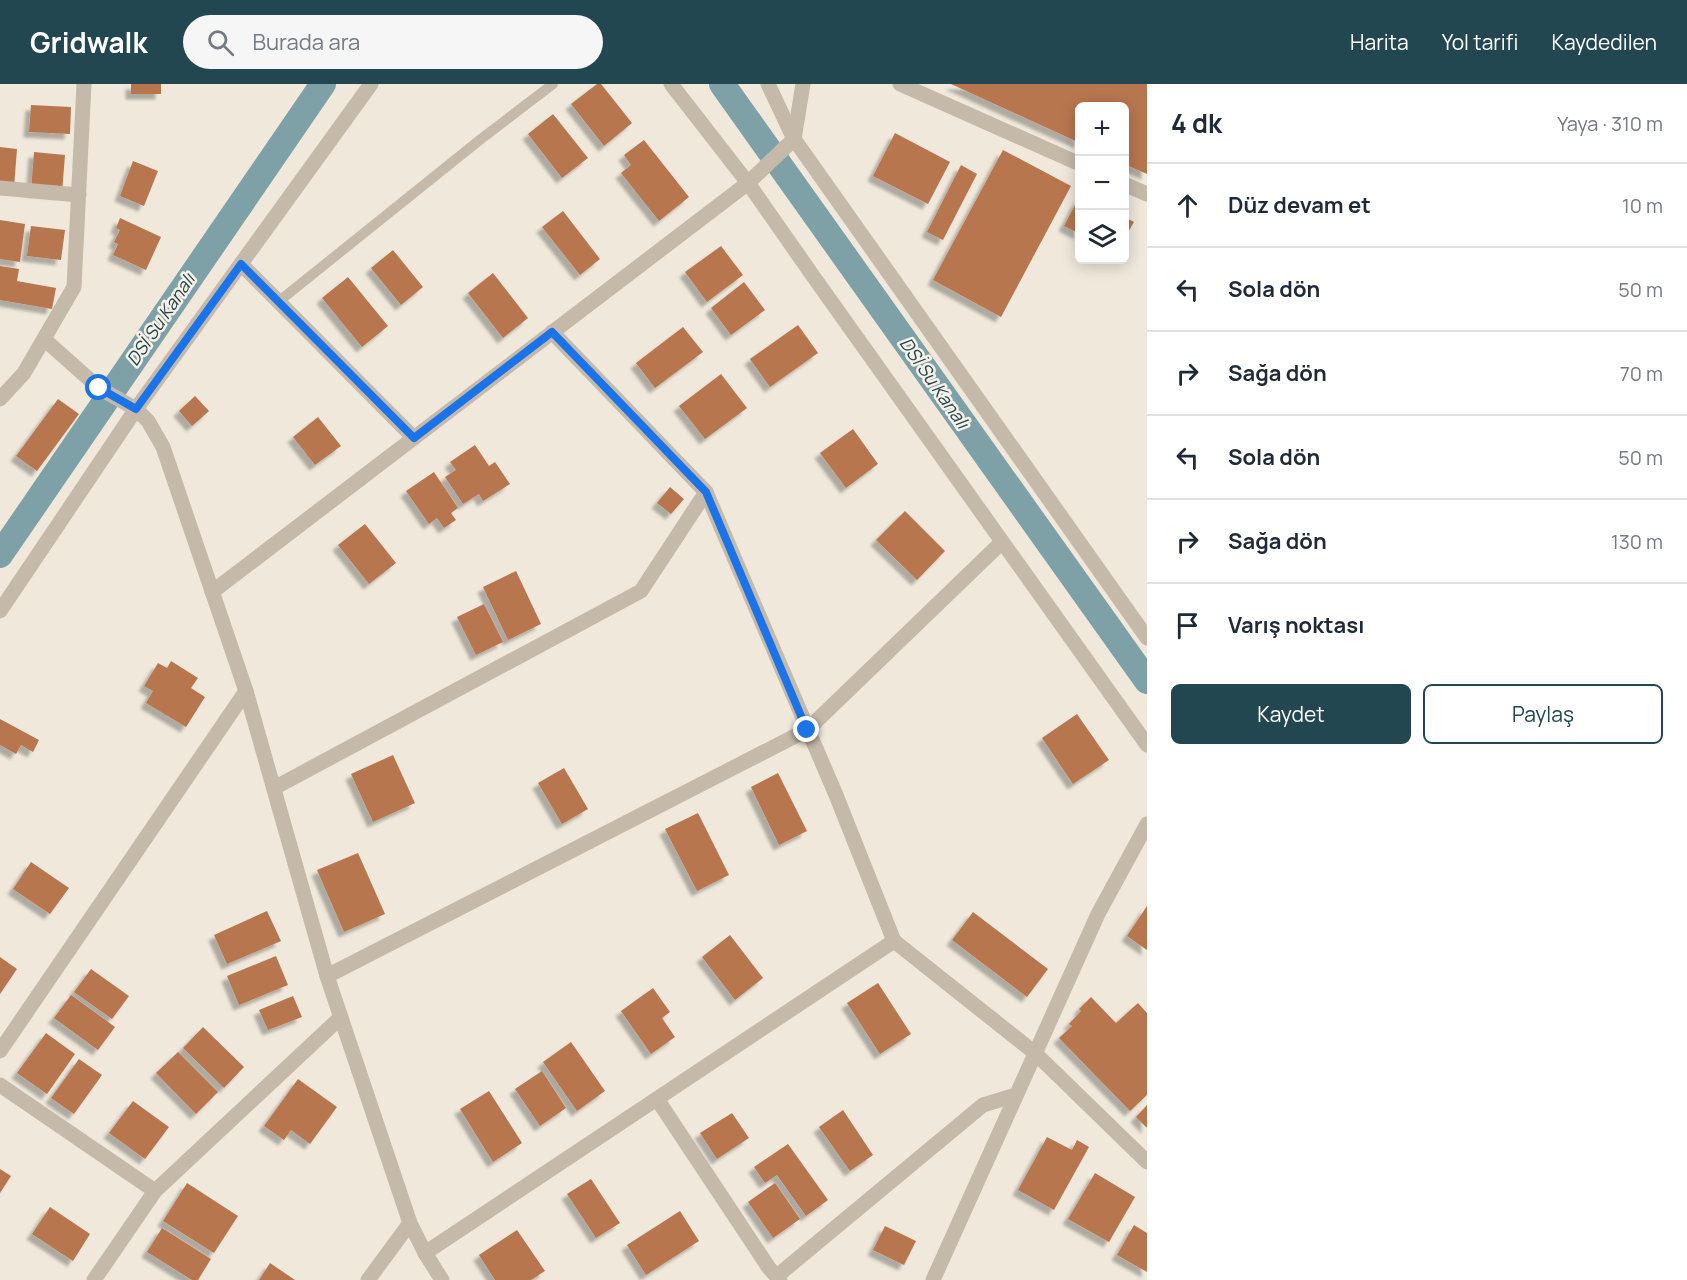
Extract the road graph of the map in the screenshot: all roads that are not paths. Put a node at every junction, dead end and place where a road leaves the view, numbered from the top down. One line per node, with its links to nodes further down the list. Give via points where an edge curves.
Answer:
1 (84, 84): 14 (street)
2 (371, 84): 15 (street)
3 (553, 84): 16 (lane)
4 (671, 84): 10 (street)
5 (768, 84): 8 (street)
6 (803, 84): 8 (street)
7 (900, 84): 9 (street)
8 (794, 139): 10 (street); 26 (street)
9 (1075, 162)
10 (748, 183): 17 (street); 23 (street)
11 (1129, 186): 13 (street)
12 (0, 188): 14 (street)
13 (1147, 194)
14 (79, 195): 18 (street, via 74,287)
15 (241, 264): 16 (street); 20 (street)
16 (278, 302): 21 (street)
17 (552, 332): 21 (street); 22 (street)
18 (44, 339): 19 (street, via 24,373); 20 (street, via 99,388)
19 (0, 399)
20 (136, 409): 24 (street, via 163,447); 25 (street)
21 (414, 438): 24 (street)
22 (706, 492): 28 (street); 30 (street, via 641,591)
23 (1002, 542): 28 (street); 29 (street)
24 (212, 592): 27 (street)
25 (0, 610)
26 (1147, 638)
27 (246, 691): 30 (street); 35 (street)
28 (807, 730): 32 (street); 33 (street)
29 (1147, 745)
30 (274, 788): 33 (street)
31 (1147, 824): 36 (street, via 1098,914)
32 (894, 941): 36 (street); 39 (street)
33 (327, 976): 34 (street)
34 (341, 1017): 41 (street); 42 (street)
35 (0, 1051)
36 (1035, 1053): 38 (street); 40 (street)
37 (0, 1085): 41 (street)
38 (1016, 1095): 44 (street, via 983,1106); 48 (street)
39 (657, 1099): 43 (street); 44 (street)
40 (1147, 1162)
41 (155, 1191): 45 (street)
42 (410, 1223): 43 (street); 46 (street)
43 (425, 1252): 47 (street)
44 (779, 1278)
45 (94, 1280)
46 (368, 1280)
47 (442, 1280)
48 (933, 1280)

